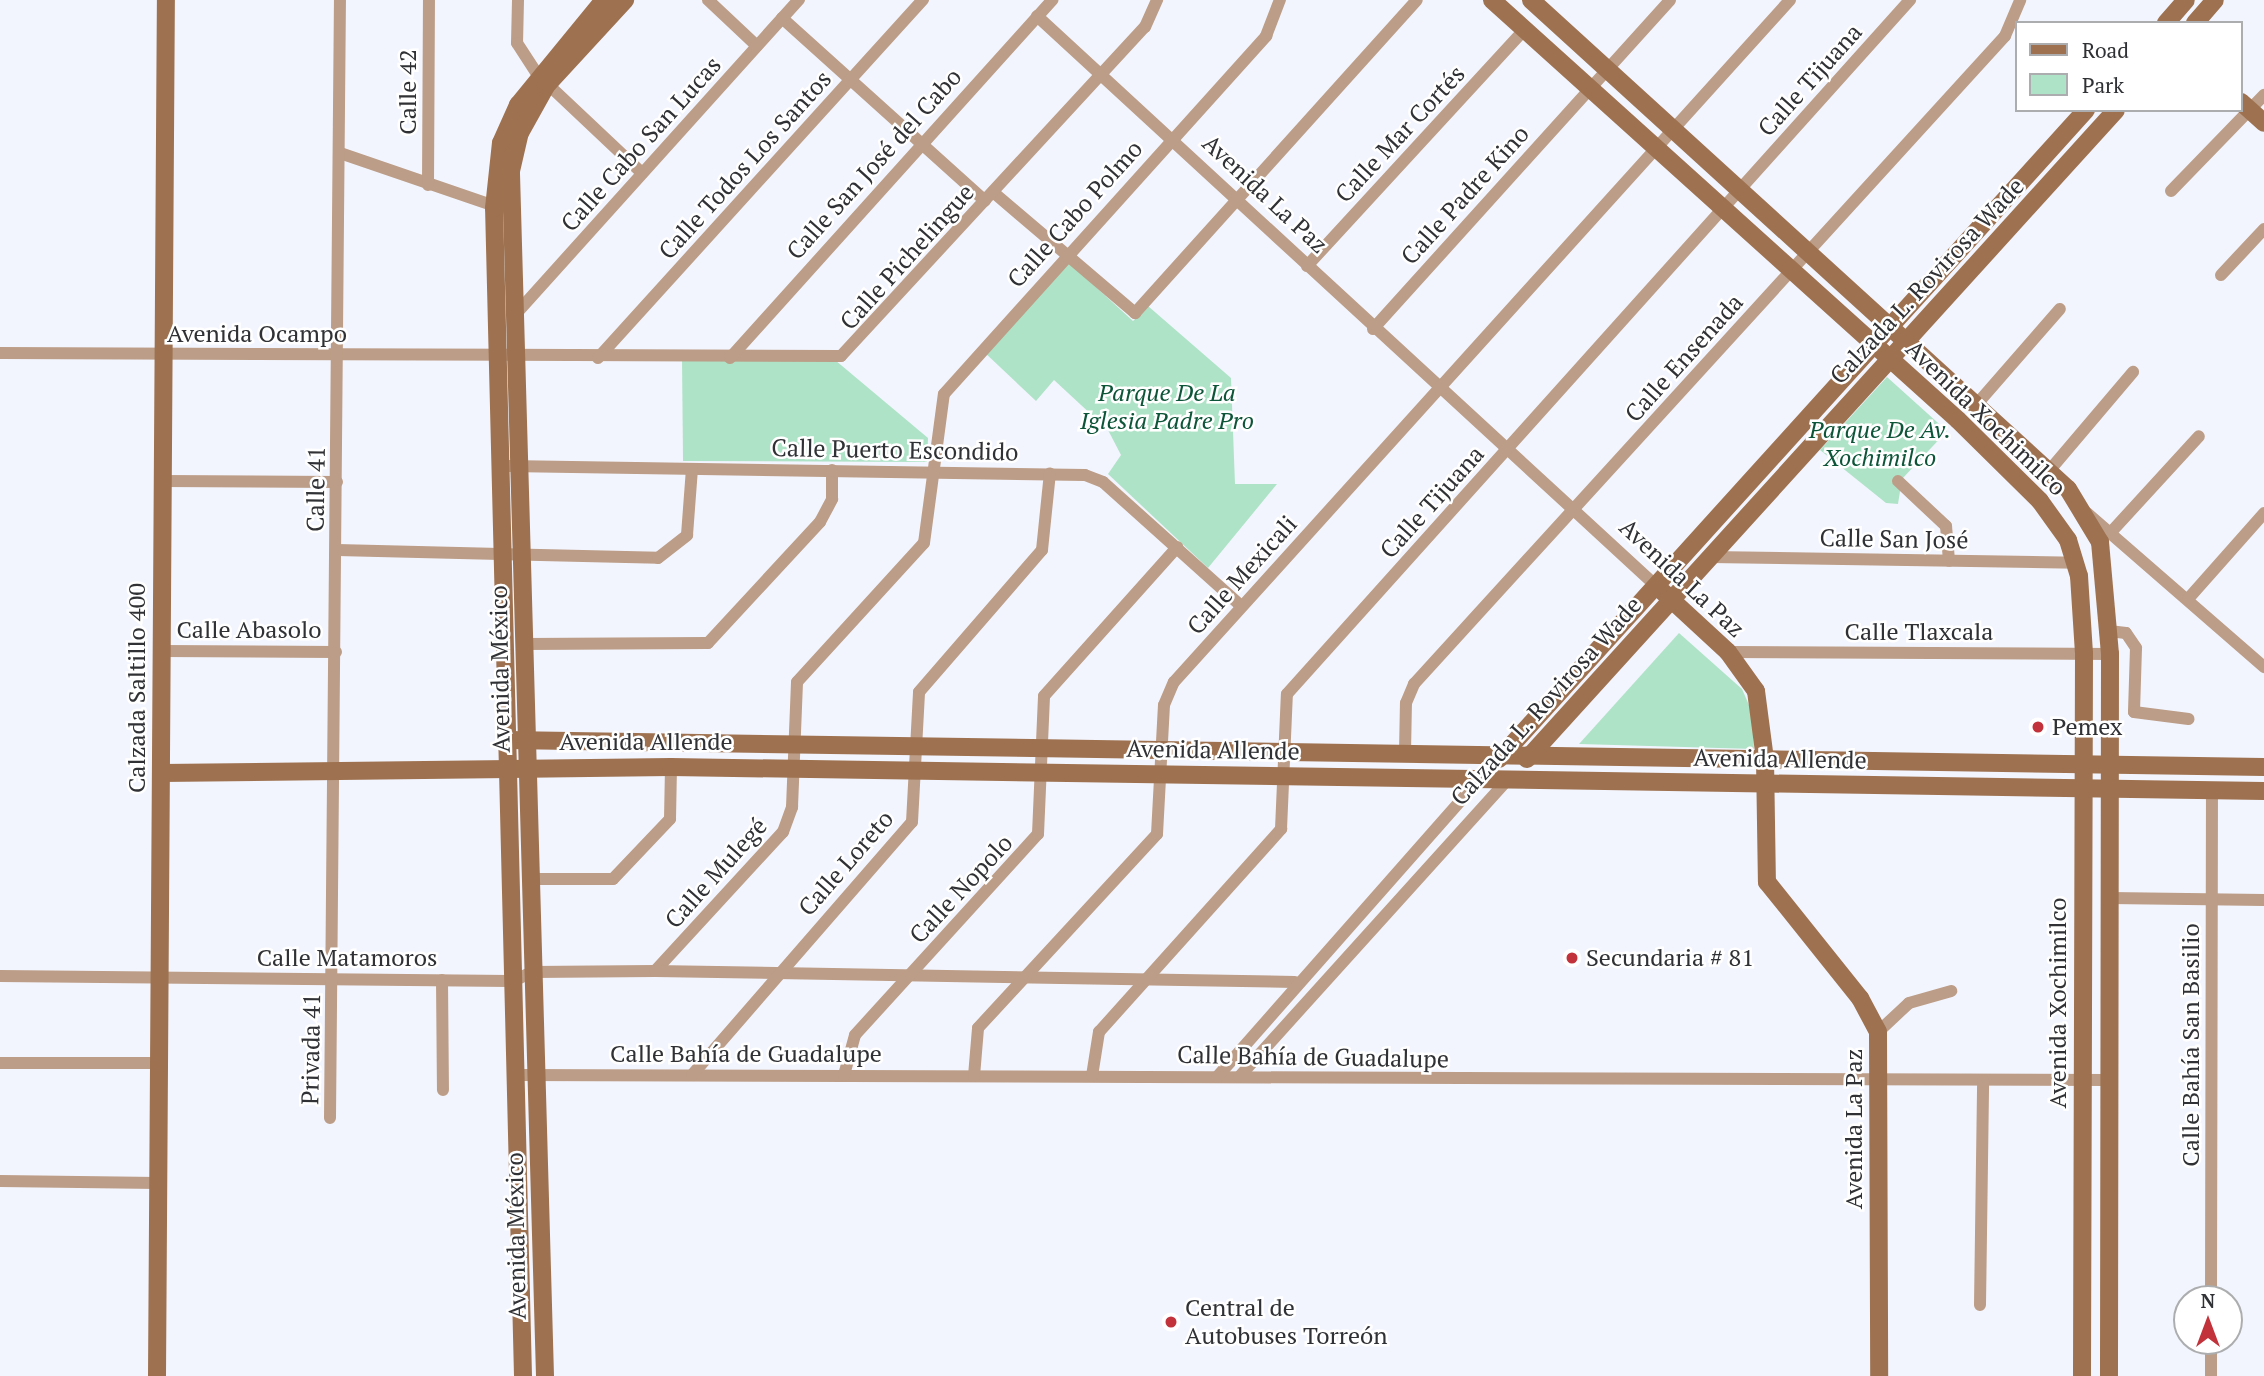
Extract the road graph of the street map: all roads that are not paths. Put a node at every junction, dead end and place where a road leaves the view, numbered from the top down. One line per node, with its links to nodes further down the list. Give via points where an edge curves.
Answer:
1 (166, 0): 65 (street, Calzada Saltillo 400)
2 (340, 0): 43 (street, Calle 41)
3 (429, 0): 45 (street, Calle 42)
4 (517, 0): 31 (street, via 517,43)
5 (604, 0): 31 (street, Avenida México)
6 (625, 0): 31 (street, Avenida México)
7 (708, 0): 27 (street)
8 (799, 0): 23 (street, Calle Cabo San Lucas)
9 (923, 0): 30 (street, Calle Todos Los Santos)
10 (1052, 0): 22 (street, Calle San José del Cabo)
11 (1157, 0): 29 (street, Calle Pichelingue, via 1145,27)
12 (1280, 0): 40 (street, Calle Cabo Polmo, via 1266,36)
13 (1417, 0): 49 (street)
14 (1492, 0): 26 (street, Avenida Xochimilco)
15 (1531, 0): 28 (street, Avenida Xochimilco)
16 (1670, 0): 28 (street, Calle Padre Kino)
17 (1790, 0): 39 (street, Calle Mexicali)
18 (1910, 0): 46 (street, Calle Tijuana)
19 (2020, 0): 53 (street, Calle Ensenada, via 2006,37)
20 (2186, 0): 24 (street)
21 (2215, 0): 25 (street)
22 (1037, 16): 29 (street, Avenida La Paz); 41 (street, Calle San José del Cabo)
23 (782, 18): 27 (street, Calle Cabo San Lucas); 30 (street)
24 (2169, 21)
25 (2197, 21)
26 (1524, 30): 32 (street, Avenida Xochimilco); 55 (street, Calle Mar Cortés)
27 (757, 46): 44 (street, Calle Cabo San Lucas)
28 (1607, 67): 32 (street, Calle Padre Kino); 39 (street, Avenida Xochimilco)
29 (1101, 75): 40 (street, Avenida La Paz); 48 (street, Calle Pichelingue)
30 (850, 79): 41 (street); 69 (street, Calle Todos Los Santos)
31 (542, 81): 44 (street); 50 (street, Avenida México, via 520,133)
32 (1588, 88): 42 (street, Avenida Xochimilco); 61 (street, Calle Padre Kino)
33 (2264, 95): 34 (street)
34 (2245, 106): 38 (street)
35 (2084, 112): 60 (street, Calzada L. Rovirosa Wade)
36 (2114, 112): 62 (street, Calzada L. Rovirosa Wade)
37 (2240, 112): 47 (street)
38 (2264, 124)
39 (1674, 128): 42 (street, Calle Mexicali); 46 (street, Avenida Xochimilco)
40 (1171, 140): 49 (street, Avenida La Paz); 54 (street, Calle Cabo Polmo)
41 (919, 142): 48 (street); 70 (street, Calle San José del Cabo)
42 (1655, 148): 51 (street, Avenida Xochimilco); 73 (street, Calle Mexicali)
43 (340, 153): 45 (street); 66 (street, Calle 41)
44 (642, 173): 59 (street, Calle Cabo San Lucas)
45 (428, 185): 50 (street)
46 (1741, 189): 51 (street, Calle Tijuana); 53 (street, Avenida Xochimilco)
47 (2171, 191)
48 (989, 196): 54 (street); 70 (street, Calle Pichelingue, via 851,350 827,359)
49 (1236, 201): 54 (street, via 1135,313); 55 (street, Avenida La Paz)
50 (503, 208): 59 (street, Avenida México); 67 (street, Avenida México)
51 (1723, 209): 56 (street, Avenida Xochimilco); 76 (street, Calle Tijuana)
52 (2264, 229): 57 (street)
53 (1809, 250): 56 (street, Calle Ensenada); 60 (street, Avenida Xochimilco)
54 (1064, 256): 80 (street, Calle Cabo Polmo, via 944,394)
55 (1307, 267): 61 (street, Avenida La Paz)
56 (1791, 270): 63 (street, Avenida Xochimilco); 86 (street, Calle Ensenada)
57 (2221, 275)
58 (2060, 309): 74 (street)
59 (514, 316): 68 (street, Avenida México)
60 (1891, 324): 62 (street, Avenida Xochimilco); 63 (street, Calzada L. Rovirosa Wade)
61 (1373, 329): 73 (street, Avenida La Paz)
62 (1908, 340): 71 (street, Calzada L. Rovirosa Wade); 74 (street, Avenida Xochimilco)
63 (1873, 344): 71 (street, Avenida Xochimilco); 96 (street, Calzada L. Rovirosa Wade)
64 (0, 353): 65 (street, Avenida Ocampo)
65 (164, 354): 66 (street, Avenida Ocampo); 83 (street, Calzada Saltillo 400)
66 (339, 355): 67 (street, Avenida Ocampo); 85 (street, Calle 41)
67 (496, 356): 68 (street, Avenida Ocampo); 77 (street, Avenida México)
68 (515, 357): 69 (street, Calle Pichelingue); 77 (street, Avenida México)
69 (598, 358): 70 (street, Calle Pichelingue)
70 (730, 358)
71 (1888, 358): 93 (street, Calzada L. Rovirosa Wade); 95 (street, Avenida Xochimilco, via 2040,501)
72 (2133, 372): 81 (street)
73 (1437, 390): 76 (street, Avenida La Paz); 99 (street, Calle Mexicali)
74 (1977, 404): 81 (street, Avenida Xochimilco)
75 (2199, 436): 89 (street)
76 (1506, 452): 86 (street, Avenida La Paz); 115 (street, Calle Tijuana, via 1287,694)
77 (509, 466): 78 (street, Calle Puerto Escondido); 92 (street, Avenida México)
78 (692, 468): 79 (street, Calle Puerto Escondido); 92 (street, via 691,525 668,555)
79 (832, 470): 80 (street, Calle Puerto Escondido); 101 (street, via 832,499 820,522 708,643)
80 (933, 471): 82 (street, Calle Puerto Escondido); 111 (street, Calle Mulegé, via 924,543 797,682)
81 (2049, 471): 87 (street, Avenida Xochimilco)
82 (1050, 473): 90 (street, Calle Puerto Escondido, via 1103,482); 112 (street, Calle Loreto, via 1042,550 925,680 916,704)
83 (163, 481): 85 (street); 102 (street, Calzada Saltillo 400)
84 (1898, 481): 94 (street, via 1946,526)
85 (337, 482): 91 (street, Calle 41)
86 (1573, 512): 96 (street, Avenida La Paz); 116 (street, Calle Ensenada, via 1414,684 1406,703)
87 (2087, 513): 89 (street); 100 (street, Avenida Xochimilco, via 2106,573)
88 (2264, 513): 98 (street)
89 (2113, 530): 98 (street)
90 (1177, 547): 99 (street, Calle Puerto Escondido); 113 (street, Calle Nopolo, via 1054,680 1044,696)
91 (337, 550): 92 (street); 103 (street, Calle 41)
92 (512, 553): 101 (street, Avenida México); 109 (street, Avenida México)
93 (1710, 557): 94 (street, Calle San José); 97 (street, Calzada L. Rovirosa Wade)
94 (1949, 561): 95 (street, Calle San José)
95 (2076, 563): 105 (street, Avenida Xochimilco)
96 (1654, 584): 97 (street, Avenida La Paz); 118 (street, Calzada L. Rovirosa Wade)
97 (1671, 599): 104 (street, Avenida La Paz); 117 (street, Calzada L. Rovirosa Wade)
98 (2188, 599): 107 (street)
99 (1241, 606): 114 (street, Calle Mexicali, via 1167,693)
100 (2109, 631): 106 (street, Avenida Xochimilco); 108 (street, via 2126,633 2136,648 2134,712)
101 (524, 644): 110 (street, Avenida México)
102 (162, 651): 103 (street, Calle Abasolo); 130 (street, Calzada Saltillo 400)
103 (336, 652): 128 (street, Calle 41)
104 (1728, 652): 105 (street, Calle Tlaxcala); 119 (street, Avenida La Paz, via 1756,691)
105 (2084, 654): 106 (street, Calle Tlaxcala); 120 (street, Avenida Xochimilco)
106 (2110, 654): 121 (street, Avenida Xochimilco)
107 (2263, 663)
108 (2189, 719)
109 (508, 740): 110 (street, Avenida Allende); 122 (street, Avenida México)
110 (526, 740): 111 (street, Avenida Allende); 123 (street, Avenida México)
111 (793, 744): 112 (street, Avenida Allende); 126 (street, Calle Mulegé)
112 (917, 746): 113 (street, Avenida Allende); 127 (street, Calle Loreto)
113 (1044, 748): 114 (street, Avenida Allende); 129 (street, Calle Nopolo)
114 (1164, 750): 115 (street, Avenida Allende); 131 (street, Calle Mexicali)
115 (1284, 751): 116 (street, Avenida Allende); 132 (street, Calle Tijuana)
116 (1405, 753): 118 (street, Avenida Allende)
117 (1531, 754): 118 (street, Avenida Allende); 119 (street, Avenida Allende); 134 (street, Calzada L. Rovirosa Wade)
118 (1503, 755): 133 (street, Calzada L. Rovirosa Wade)
119 (1765, 759): 120 (street, Avenida Allende); 135 (street, Avenida La Paz)
120 (2084, 764): 121 (street, Avenida Allende); 136 (street, Avenida Xochimilco)
121 (2110, 765): 125 (street, Avenida Allende); 137 (street, Avenida Xochimilco)
122 (508, 766): 123 (street, Avenida Allende); 128 (street, Avenida Allende); 154 (street, Avenida México)
123 (527, 766): 124 (street, Avenida Allende); 140 (street, Avenida México)
124 (671, 766): 126 (street, Avenida Allende); 140 (street, via 670,819 613,878)
125 (2264, 767)
126 (792, 768): 127 (street, Avenida Allende); 144 (street, Calle Mulegé, via 792,807 783,832)
127 (916, 770): 129 (street, Avenida Allende); 146 (street, Calle Loreto, via 916,809 903,836)
128 (334, 771): 130 (street, Avenida Allende); 151 (street, Calle 41)
129 (1045, 772): 131 (street, Avenida Allende); 147 (street, Calle Nopolo, via 1041,821 1031,845)
130 (161, 773): 150 (street, Calzada Saltillo 400)
131 (1163, 774): 132 (street, Avenida Allende); 149 (street, Calle Mexicali, via 1157,834)
132 (1283, 776): 133 (street, Avenida Allende); 152 (street, Calle Tijuana, via 1282,829 1275,840)
133 (1480, 779): 134 (street, Avenida Allende); 155 (street, Calzada L. Rovirosa Wade)
134 (1508, 779): 135 (street, Avenida Allende); 167 (street, Calzada L. Rovirosa Wade)
135 (1766, 783): 136 (street, Avenida Allende); 157 (street, Avenida La Paz, via 1767,882 1860,998)
136 (2084, 788): 137 (street, Avenida Allende); 169 (street, Avenida Xochimilco)
137 (2110, 789): 138 (street, Avenida Allende); 141 (street, Avenida Xochimilco)
138 (2212, 790): 139 (street, Avenida Allende); 142 (street, Calle Bahía San Basilio)
139 (2264, 791)
140 (530, 879): 145 (street, Avenida México)
141 (2110, 898): 142 (street); 170 (street, Avenida Xochimilco)
142 (2212, 899): 143 (street); 176 (street, Calle Bahía San Basilio)
143 (2264, 900)
144 (656, 971): 145 (street); 146 (street)
145 (532, 972): 154 (street, Calle Matamoros); 161 (street, Avenida México)
146 (777, 973): 147 (street); 162 (street, Calle Loreto)
147 (910, 975): 149 (street); 163 (street, Calle Nopolo, via 855,1035)
148 (0, 976): 150 (street, Calle Matamoros)
149 (1027, 977): 152 (street); 164 (street, Calle Mexicali, via 978,1028)
150 (160, 978): 151 (street, Calle Matamoros); 159 (street, Calzada Saltillo 400)
151 (333, 979): 153 (street, Calle Matamoros); 173 (street, Privada 41)
152 (1145, 979): 155 (street); 165 (street, Calle Tijuana, via 1095,1038)
153 (442, 980): 154 (street, Calle Matamoros); 172 (street)
154 (514, 981): 160 (street, Avenida México)
155 (1295, 982): 166 (street, Calzada L. Rovirosa Wade)
156 (1951, 991): 157 (street, via 1909,1003)
157 (1878, 1032): 168 (street, Avenida La Paz)
158 (0, 1063): 159 (street)
159 (159, 1063): 175 (street, Calzada Saltillo 400)
160 (516, 1075): 161 (street, Calle Bahía de Guadalupe); 180 (street, Avenida México)
161 (536, 1075): 162 (street, Calle Bahía de Guadalupe); 181 (street, Avenida México)
162 (692, 1075): 163 (street, Calle Bahía de Guadalupe)
163 (844, 1075): 164 (street, Calle Bahía de Guadalupe)
164 (974, 1076): 165 (street, Calle Bahía de Guadalupe)
165 (1092, 1076): 166 (street, Calle Bahía de Guadalupe)
166 (1217, 1077): 167 (street, Calle Bahía de Guadalupe)
167 (1239, 1077): 168 (street, Calle Bahía de Guadalupe)
168 (1880, 1080): 171 (street, Calle Bahía de Guadalupe); 182 (street, Avenida La Paz)
169 (2082, 1080): 170 (street, Calle Bahía de Guadalupe); 171 (street, Calle Bahía de Guadalupe); 183 (street, Avenida Xochimilco)
170 (2109, 1080): 184 (street, Avenida Xochimilco)
171 (1983, 1081): 177 (street)
172 (443, 1090)
173 (330, 1118)
174 (0, 1181): 175 (street)
175 (158, 1183): 179 (street, Calzada Saltillo 400)
176 (2211, 1285)
177 (1980, 1305)
178 (2211, 1355): 185 (street)
179 (157, 1376)
180 (523, 1376)
181 (545, 1376)
182 (1879, 1376)
183 (2082, 1376)
184 (2109, 1376)
185 (2211, 1376)

